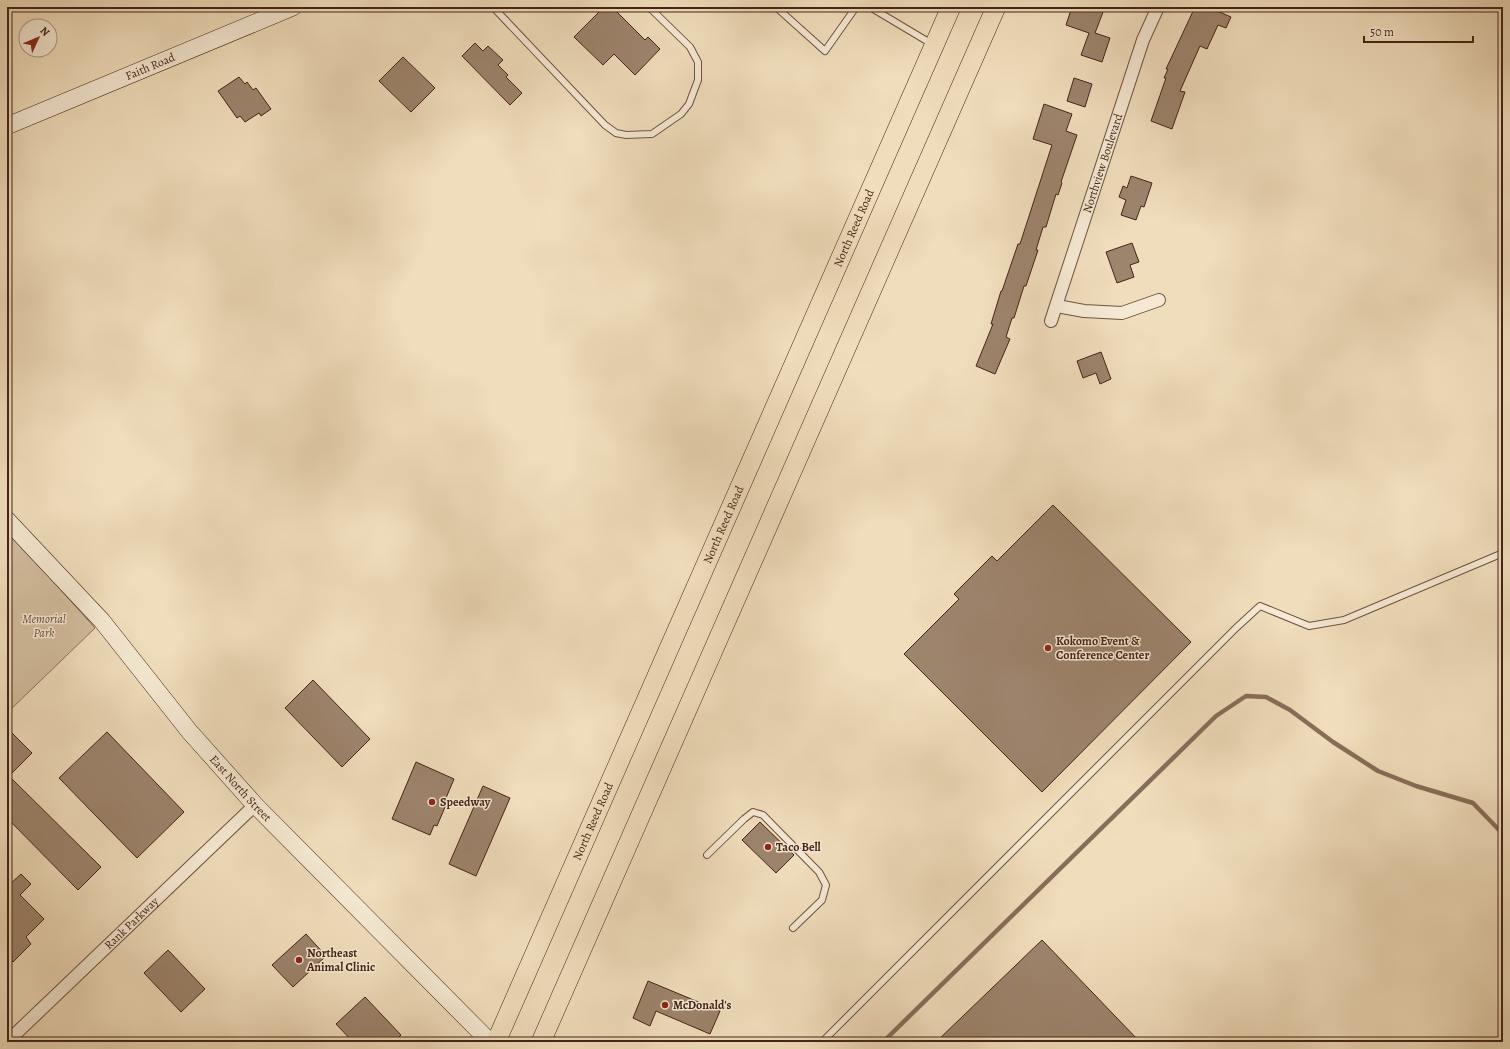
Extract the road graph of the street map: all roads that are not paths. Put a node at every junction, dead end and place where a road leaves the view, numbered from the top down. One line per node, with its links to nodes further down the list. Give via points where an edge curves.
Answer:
1 (293, 7): 11 (street, Faith Road)
2 (493, 7): 3 (lane, via 605,125 626,136 652,134 681,114 689,104 698,80 698,62 690,47)
3 (649, 7)
4 (776, 7): 5 (lane, via 825,51)
5 (856, 7)
6 (870, 7): 10 (lane)
7 (950, 7): 10 (main road, North Reed Road)
8 (996, 7): 23 (main road)
9 (1158, 7): 13 (street, Northview Boulevard, via 1143,40)
10 (934, 45): 22 (main road, North Reed Road)
11 (7, 126)
12 (1159, 300): 13 (street, via 1122,313 1084,312)
13 (1057, 306): 14 (street, Northview Boulevard)
14 (1052, 321)
15 (7, 520): 17 (street, East North Street, via 102,621 189,732)
16 (1503, 553): 24 (lane, via 1344,620 1309,626 1260,606)
17 (255, 805): 20 (street, Rank Parkway); 21 (street, East North Street)
18 (707, 855): 19 (lane, via 744,819 754,812 763,815 819,872 826,885 822,900)
19 (793, 928)
20 (7, 1042)
21 (490, 1042)
22 (496, 1042)
23 (541, 1042)
24 (822, 1042)

